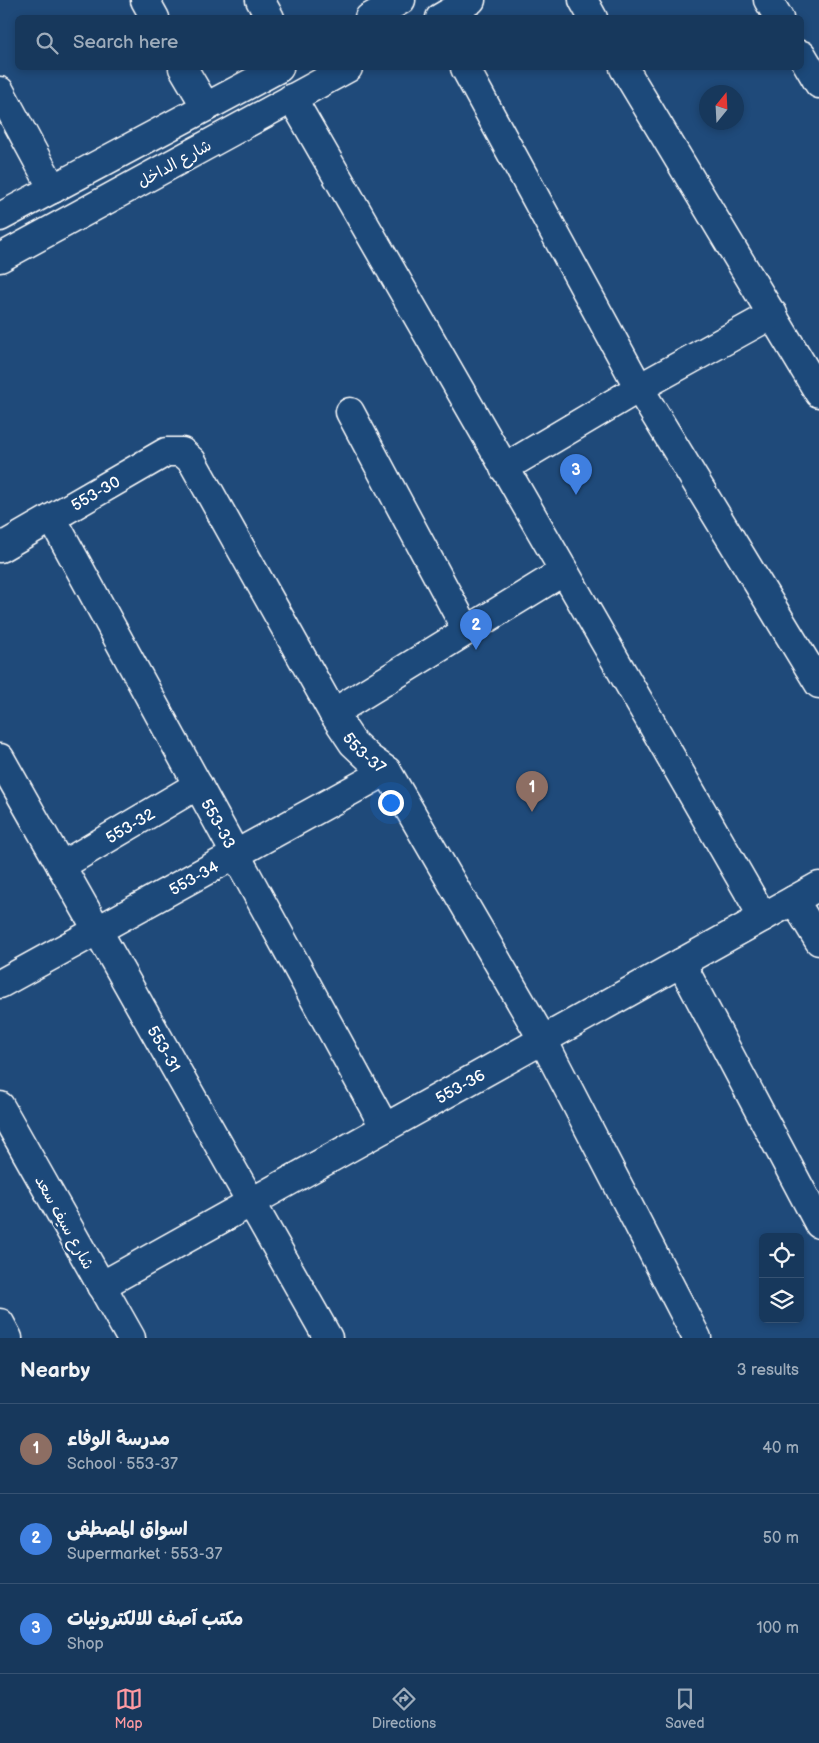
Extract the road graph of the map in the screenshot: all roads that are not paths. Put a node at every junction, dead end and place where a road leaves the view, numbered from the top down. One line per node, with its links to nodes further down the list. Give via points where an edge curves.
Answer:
1 (145, 0): 7 (street)
2 (260, 0): 8 (street)
3 (401, 0): 9 (street)
4 (471, 0): 10 (street)
5 (583, 0): 11 (street)
6 (768, 0): 12 (street)
7 (153, 15)
8 (268, 15)
9 (374, 15)
10 (445, 15)
11 (592, 15)
12 (777, 15)
13 (804, 58): 19 (street)
14 (184, 70): 22 (street)
15 (276, 70): 22 (street, شارع الداخل)
16 (344, 70): 21 (street, شارع الداخل)
17 (466, 70): 27 (street)
18 (625, 70): 26 (street)
19 (819, 84)
20 (0, 91): 23 (street)
21 (292, 98): 25 (street, شارع الداخل); 31 (street)
22 (206, 107): 23 (street, شارع الداخل)
23 (53, 188): 24 (street, شارع الداخل)
24 (0, 218)
25 (0, 258)
26 (773, 314): 27 (street); 28 (street)
27 (639, 388): 31 (street); 36 (street)
28 (819, 393)
29 (350, 412): 35 (street)
30 (192, 461): 32 (street, 553-30, via 182,452 166,452); 37 (street, 553-37)
31 (504, 468): 34 (street)
32 (52, 518): 33 (street, 553-30); 40 (street, 553-33)
33 (0, 548)
34 (564, 571): 35 (street); 45 (street)
35 (467, 631): 37 (street)
36 (819, 684)
37 (333, 714): 39 (street, 553-37, via 353,744)
38 (0, 758): 42 (street, 553-31)
39 (387, 771): 41 (street, 553-34); 50 (street, 553-37)
40 (198, 785): 41 (street, 553-33); 42 (street, 553-32)
41 (236, 854): 46 (street, 553-34); 52 (street, 553-33)
42 (61, 866): 46 (street, 553-31)
43 (819, 886): 44 (street, 553-36)
44 (794, 900): 45 (street, 553-36); 47 (street)
45 (763, 917): 48 (street, 553-36)
46 (97, 930): 49 (street, 553-34); 53 (street, 553-31)
47 (819, 941)
48 (681, 963): 50 (street, 553-36); 54 (street)
49 (0, 984)
50 (543, 1040): 52 (street, 553-36); 60 (street, 553-37)
51 (3, 1117): 55 (street, شارع سيف سعد)
52 (385, 1128): 53 (street, 553-36)
53 (251, 1202): 55 (street, 553-36); 59 (street, 553-31)
54 (819, 1224)
55 (101, 1286): 58 (street, شارع سيف سعد)
56 (0, 1323): 57 (street)
57 (8, 1338)
58 (130, 1338)
59 (328, 1338)
60 (697, 1338)

